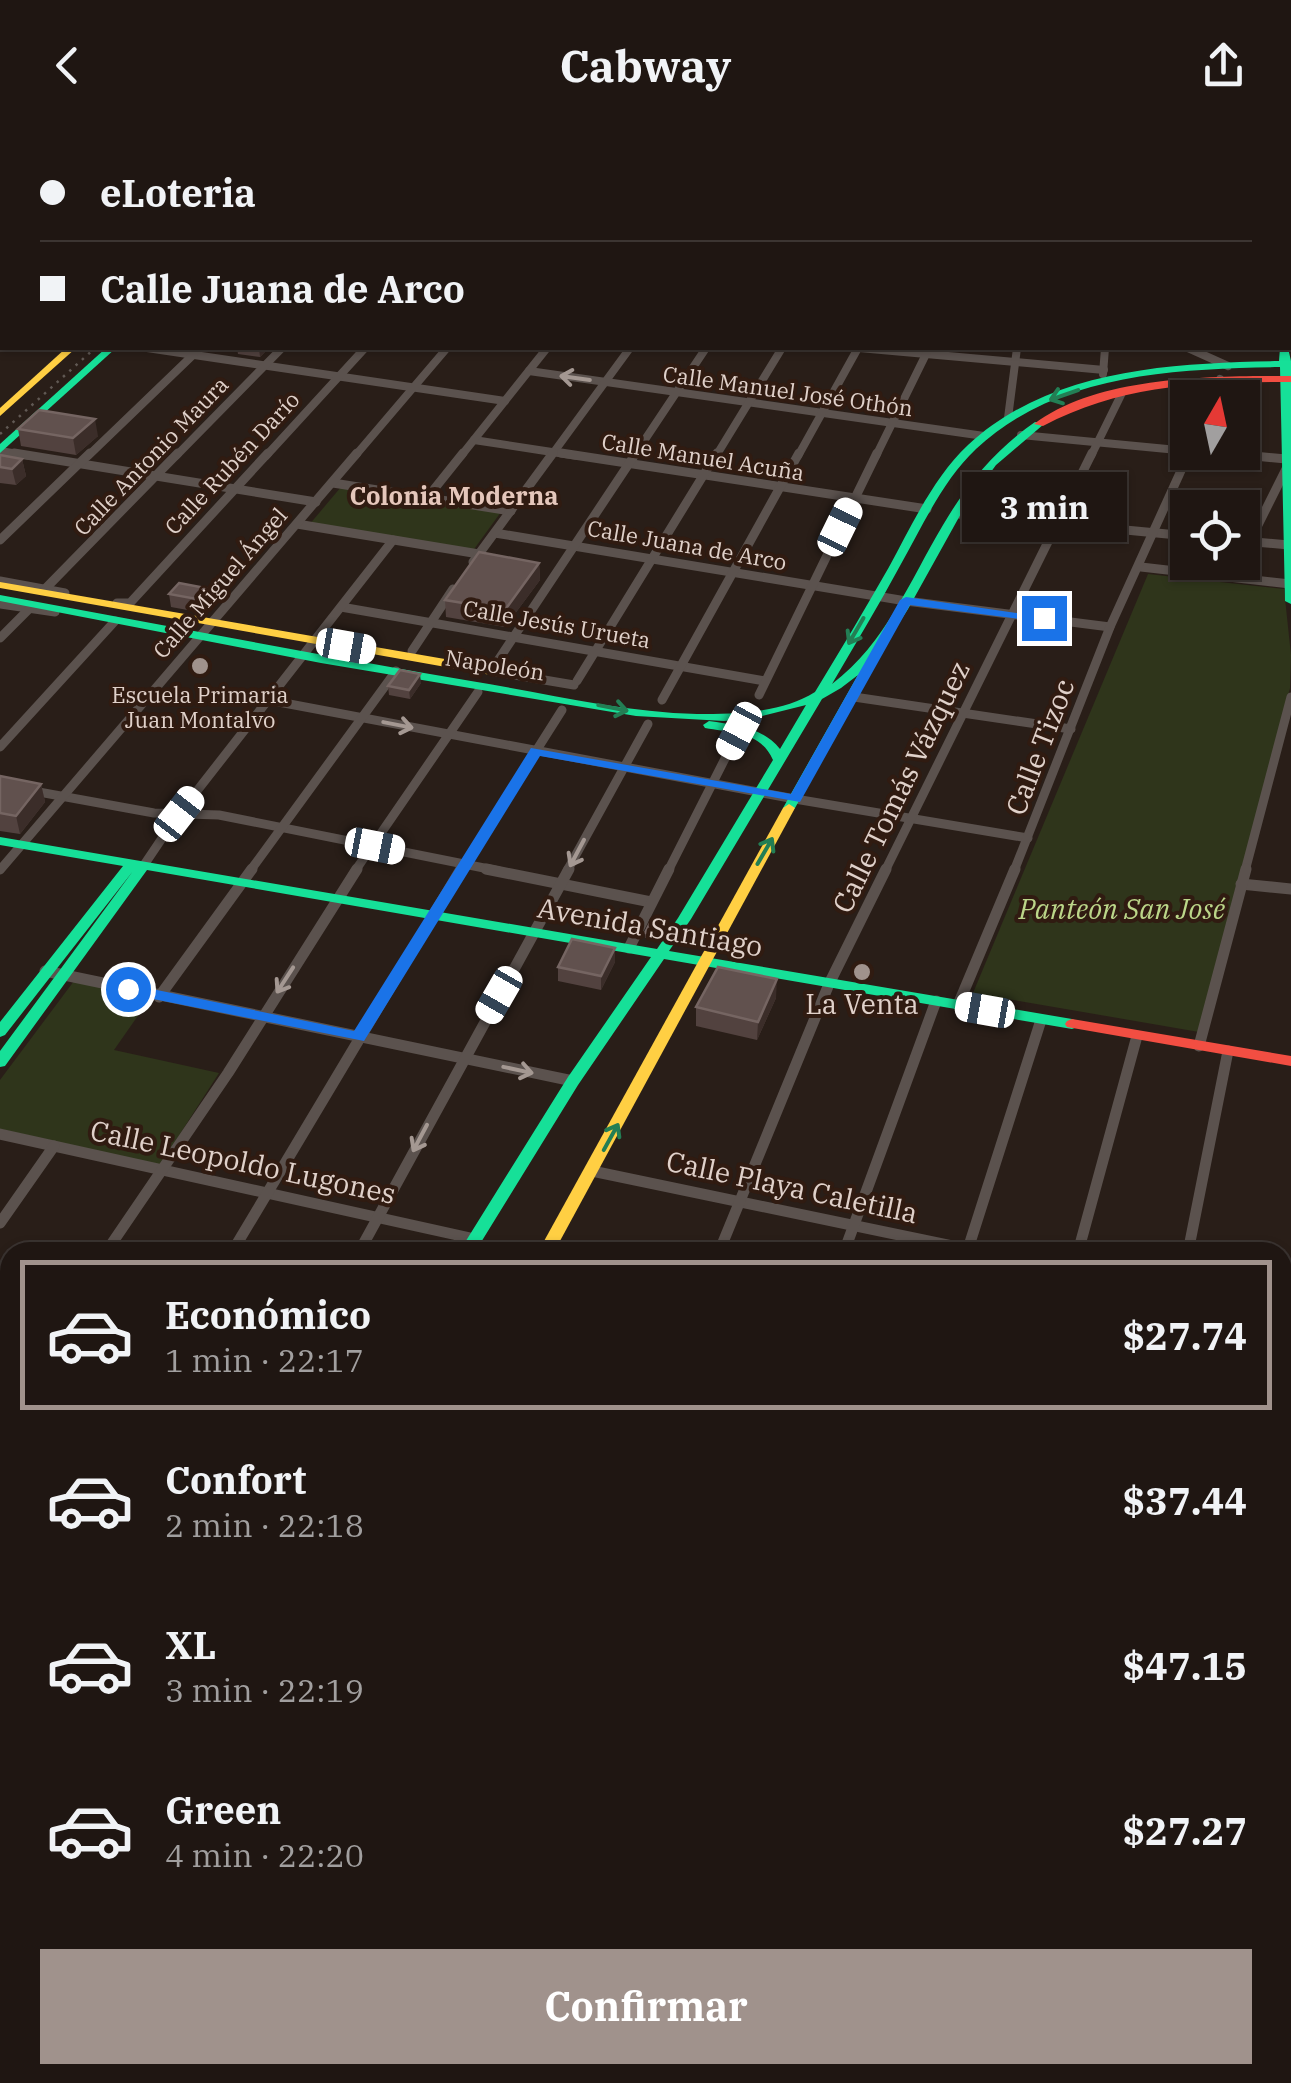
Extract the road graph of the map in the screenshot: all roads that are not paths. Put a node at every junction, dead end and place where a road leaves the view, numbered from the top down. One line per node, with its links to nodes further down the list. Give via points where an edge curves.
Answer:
1 (69, 350): 32 (main road)
2 (109, 350): 40 (main road)
3 (162, 350): 17 (street)
4 (280, 350): 19 (street, Calle Antonio Maura)
5 (363, 350): 23 (street, Calle Rubén Darío)
6 (445, 350): 27 (street, Calle Miguel Ángel)
7 (545, 350): 21 (street)
8 (629, 350): 26 (street)
9 (705, 350): 28 (street)
10 (781, 350): 31 (street)
11 (857, 350): 33 (street)
12 (893, 350): 16 (street)
13 (1017, 350): 18 (street)
14 (1105, 350): 24 (street)
15 (1195, 350): 22 (street)
16 (928, 352): 18 (street); 35 (street)
17 (194, 354): 19 (street); 46 (street)
18 (1015, 363): 24 (street); 34 (street)
19 (265, 365): 23 (street); 49 (street, Calle Antonio Maura)
20 (1287, 367): 22 (main road); 45 (main road)
21 (529, 371): 26 (street, Calle Manuel José Othón, one-way to 21); 30 (street)
22 (1224, 373): 24 (main road); 25 (street); 29 (main road)
23 (338, 376): 27 (street); 52 (street, Calle Rubén Darío)
24 (1103, 376): 34 (main road, one-way to 34)
25 (1221, 380)
26 (606, 382): 28 (street, Calle Manuel José Othón); 42 (street)
27 (412, 388): 30 (street); 50 (street, Calle Miguel Ángel)
28 (675, 392): 31 (street, Calle Manuel José Othón); 44 (street)
29 (1121, 395): 36 (main road, via 1065,412); 39 (street, Calle Tomás Vázquez)
30 (505, 400): 38 (street)
31 (748, 403): 33 (street, Calle Manuel José Othón); 48 (street)
32 (0, 413)
33 (822, 414): 35 (street, Calle Manuel José Othón); 51 (street)
34 (1008, 418): 37 (main road)
35 (893, 424): 37 (street, Calle Manuel José Othón); 54 (street)
36 (1021, 435): 39 (street); 58 (main road, via 987,465)
37 (984, 436): 56 (main road, via 958,461)
38 (474, 440): 42 (street, Calle Manuel Acuña); 53 (street)
39 (1097, 443): 41 (street); 61 (street, Calle Tomás Vázquez)
40 (0, 450): 46 (street)
41 (1170, 450)
42 (556, 452): 44 (street, Calle Manuel Acuña); 57 (street)
43 (1260, 459): 45 (street)
44 (627, 463): 48 (street, Calle Manuel Acuña); 68 (street)
45 (1286, 463): 59 (street); 69 (main road)
46 (80, 464): 49 (street); 65 (street)
47 (1182, 470): 63 (street, Calle Tizoc)
48 (704, 475): 51 (street, Calle Manuel Acuña); 71 (street)
49 (156, 476): 52 (street); 81 (street, Calle Antonio Maura)
50 (333, 482): 53 (street); 55 (street, Calle Miguel Ángel)
51 (780, 486): 54 (street, Calle Manuel Acuña); 74 (street)
52 (235, 489): 55 (street); 86 (street, Calle Rubén Darío)
53 (427, 498): 57 (street)
54 (854, 498): 56 (street, Calle Manuel Acuña); 79 (street)
55 (316, 502): 60 (street, Calle Miguel Ángel)
56 (927, 509): 82 (main road)
57 (511, 511): 62 (street)
58 (958, 514): 61 (street); 83 (main road)
59 (1260, 514)
60 (297, 524): 66 (street); 92 (street, Calle Miguel Ángel)
61 (1056, 524): 63 (street); 89 (street, Calle Tomás Vázquez)
62 (495, 532): 68 (street, Calle Juana de Arco); 70 (street)
63 (1156, 533): 64 (street); 72 (street, Calle Tizoc)
64 (1170, 534)
65 (0, 540)
66 (393, 540): 70 (street); 87 (street)
67 (1260, 542): 69 (street)
68 (573, 544): 71 (street, Calle Juana de Arco); 95 (street)
69 (1289, 545): 80 (main road)
70 (479, 554): 73 (street)
71 (654, 558): 74 (street, Calle Juana de Arco); 101 (street)
72 (1140, 567): 75 (street); 94 (street, Calle Tizoc)
73 (468, 568)
74 (734, 571): 79 (street, Calle Juana de Arco); 103 (street)
75 (1170, 571)
76 (1253, 580): 80 (street)
77 (458, 582): 93 (street)
78 (0, 583): 81 (street, Napoleón); 92 (main road, Napoleón)
79 (812, 584): 82 (street, Calle Juana de Arco); 106 (street)
80 (1290, 584): 85 (main road)
81 (44, 589): 86 (street, Napoleón)
82 (877, 596): 83 (street, Calle Juana de Arco); 109 (main road, one-way to 109)
83 (906, 600): 89 (street, Calle Juana de Arco); 99 (main road)
84 (0, 601): 88 (street, Napoleón); 90 (main road, Napoleón)
85 (1291, 602)
86 (128, 604)
87 (341, 607): 93 (street, Calle Jesús Urueta); 98 (street)
88 (28, 609): 90 (street, Napoleón); 97 (street)
89 (1012, 614): 94 (street, Calle Juana de Arco); 114 (street, Calle Tomás Vázquez)
90 (87, 615): 91 (main road, Napoleón)
91 (115, 621): 96 (main road, Napoleón); 120 (street)
92 (213, 622): 96 (street, Calle Miguel Ángel); 98 (main road, Napoleón)
93 (432, 623): 95 (street, Calle Jesús Urueta); 100 (street)
94 (1110, 627): 117 (street, Calle Tizoc)
95 (514, 636): 101 (street, Calle Jesús Urueta); 105 (street)
96 (200, 637): 102 (main road, Napoleón); 127 (street, Calle Miguel Ángel)
97 (0, 638)
98 (315, 640): 102 (street); 105 (main road, Napoleón)
99 (880, 646): 109 (main road, Napoleón, via 855,674); 110 (main road)
100 (412, 650)
101 (596, 652): 103 (street, Calle Jesús Urueta); 105 (street, Napoleón, via 576,683)
102 (304, 654): 104 (main road, Napoleón); 112 (street)
103 (681, 667): 106 (street, Calle Jesús Urueta); 115 (street)
104 (396, 671): 115 (main road, Napoleón, one-way to 115); 116 (street)
105 (491, 671)
106 (766, 681): 108 (street)
107 (478, 692): 119 (street)
108 (759, 695)
109 (818, 696): 115 (main road, Napoleón, via 749,715); 122 (main road)
110 (854, 697): 114 (street); 128 (main road)
111 (1291, 697): 141 (street)
112 (268, 700): 116 (street); 129 (street)
113 (562, 710): 121 (street)
114 (963, 712): 117 (street); 130 (street, Calle Tomás Vázquez)
115 (655, 713): 118 (main road); 123 (street)
116 (361, 717): 119 (street, one-way to 119); 131 (street)
117 (1071, 728): 132 (street, Calle Tizoc)
118 (739, 731): 122 (main road, via 769,738); 124 (street)
119 (450, 734): 121 (street); 135 (street)
120 (0, 747)
121 (536, 751): 123 (street); 136 (street)
122 (779, 760): 126 (main road)
123 (623, 768): 124 (street); 140 (street, one-way to 140)
124 (712, 784): 126 (street); 144 (street)
125 (0, 785): 127 (street)
126 (759, 792): 128 (street); 148 (main road)
127 (62, 797): 129 (street); 134 (street, Calle Miguel Ángel)
128 (795, 799): 130 (street); 149 (main road, one-way to 128)
129 (179, 814): 131 (street); 137 (street)
130 (909, 818): 132 (street); 152 (street, Calle Tomás Vázquez)
131 (280, 826): 135 (street); 139 (street)
132 (1028, 838): 155 (street, Calle Tizoc)
133 (0, 841): 134 (main road, Avenida Santiago)
134 (22, 844): 137 (main road, Avenida Santiago); 138 (street, Calle Miguel Ángel)
135 (375, 846): 136 (street); 143 (street)
136 (466, 863): 140 (street); 145 (street)
137 (138, 864): 139 (main road, Avenida Santiago); 150 (main road); 151 (main road)
138 (0, 870)
139 (242, 882): 143 (main road, Avenida Santiago); 153 (street)
140 (561, 883): 144 (street); 146 (street)
141 (1241, 884): 142 (street); 162 (street)
142 (1291, 889)
143 (337, 898): 145 (main road, Avenida Santiago); 156 (street, one-way to 156)
144 (652, 902): 147 (street)
145 (432, 915): 146 (main road, Avenida Santiago); 160 (street)
146 (535, 932): 147 (main road, Avenida Santiago); 164 (street)
147 (628, 948): 148 (main road, Avenida Santiago)
148 (658, 953): 149 (main road, Avenida Santiago); 167 (main road)
149 (702, 962): 152 (main road, Avenida Santiago); 171 (main road, one-way to 149)
150 (46, 971): 151 (street); 158 (main road)
151 (64, 975): 153 (street); 161 (main road)
152 (829, 984): 154 (main road, Avenida Santiago); 173 (street, Calle Tomás Vázquez)
153 (160, 997): 156 (street)
154 (936, 1002): 155 (main road, Avenida Santiago); 176 (street)
155 (958, 1005): 157 (main road, Avenida Santiago)
156 (260, 1017): 160 (street); 170 (street)
157 (1041, 1020): 159 (main road, Avenida Santiago); 186 (street)
158 (0, 1033): 161 (street)
159 (1137, 1036): 162 (main road, Avenida Santiago); 187 (street)
160 (358, 1037): 164 (street); 172 (street)
161 (10, 1044): 166 (main road)
162 (1199, 1046): 163 (main road, Avenida Santiago)
163 (1228, 1051): 165 (main road, Avenida Santiago); 188 (street)
164 (462, 1058): 167 (street, one-way to 167); 174 (street, one-way to 174)
165 (1291, 1061)
166 (0, 1062)
167 (573, 1081): 181 (main road)
168 (0, 1134): 169 (street, Calle Leopoldo Lugones)
169 (54, 1146): 170 (street, Calle Leopoldo Lugones); 175 (street)
170 (163, 1170): 172 (street, Calle Leopoldo Lugones); 177 (street)
171 (592, 1171): 173 (street, Calle Playa Caletilla); 182 (main road)
172 (268, 1193): 174 (street, Calle Leopoldo Lugones); 178 (street)
173 (740, 1202): 176 (street, Calle Playa Caletilla); 183 (street, Calle Tomás Vázquez)
174 (377, 1218): 179 (street); 180 (street, Calle Leopoldo Lugones)
175 (0, 1223)
176 (854, 1225): 184 (street); 185 (street, Calle Playa Caletilla)
177 (113, 1242)
178 (238, 1242)
179 (364, 1242)
180 (458, 1242)
181 (473, 1242)
182 (552, 1242)
183 (723, 1242)
184 (848, 1242)
185 (928, 1242)
186 (975, 1242)
187 (1081, 1242)
188 (1190, 1242)

